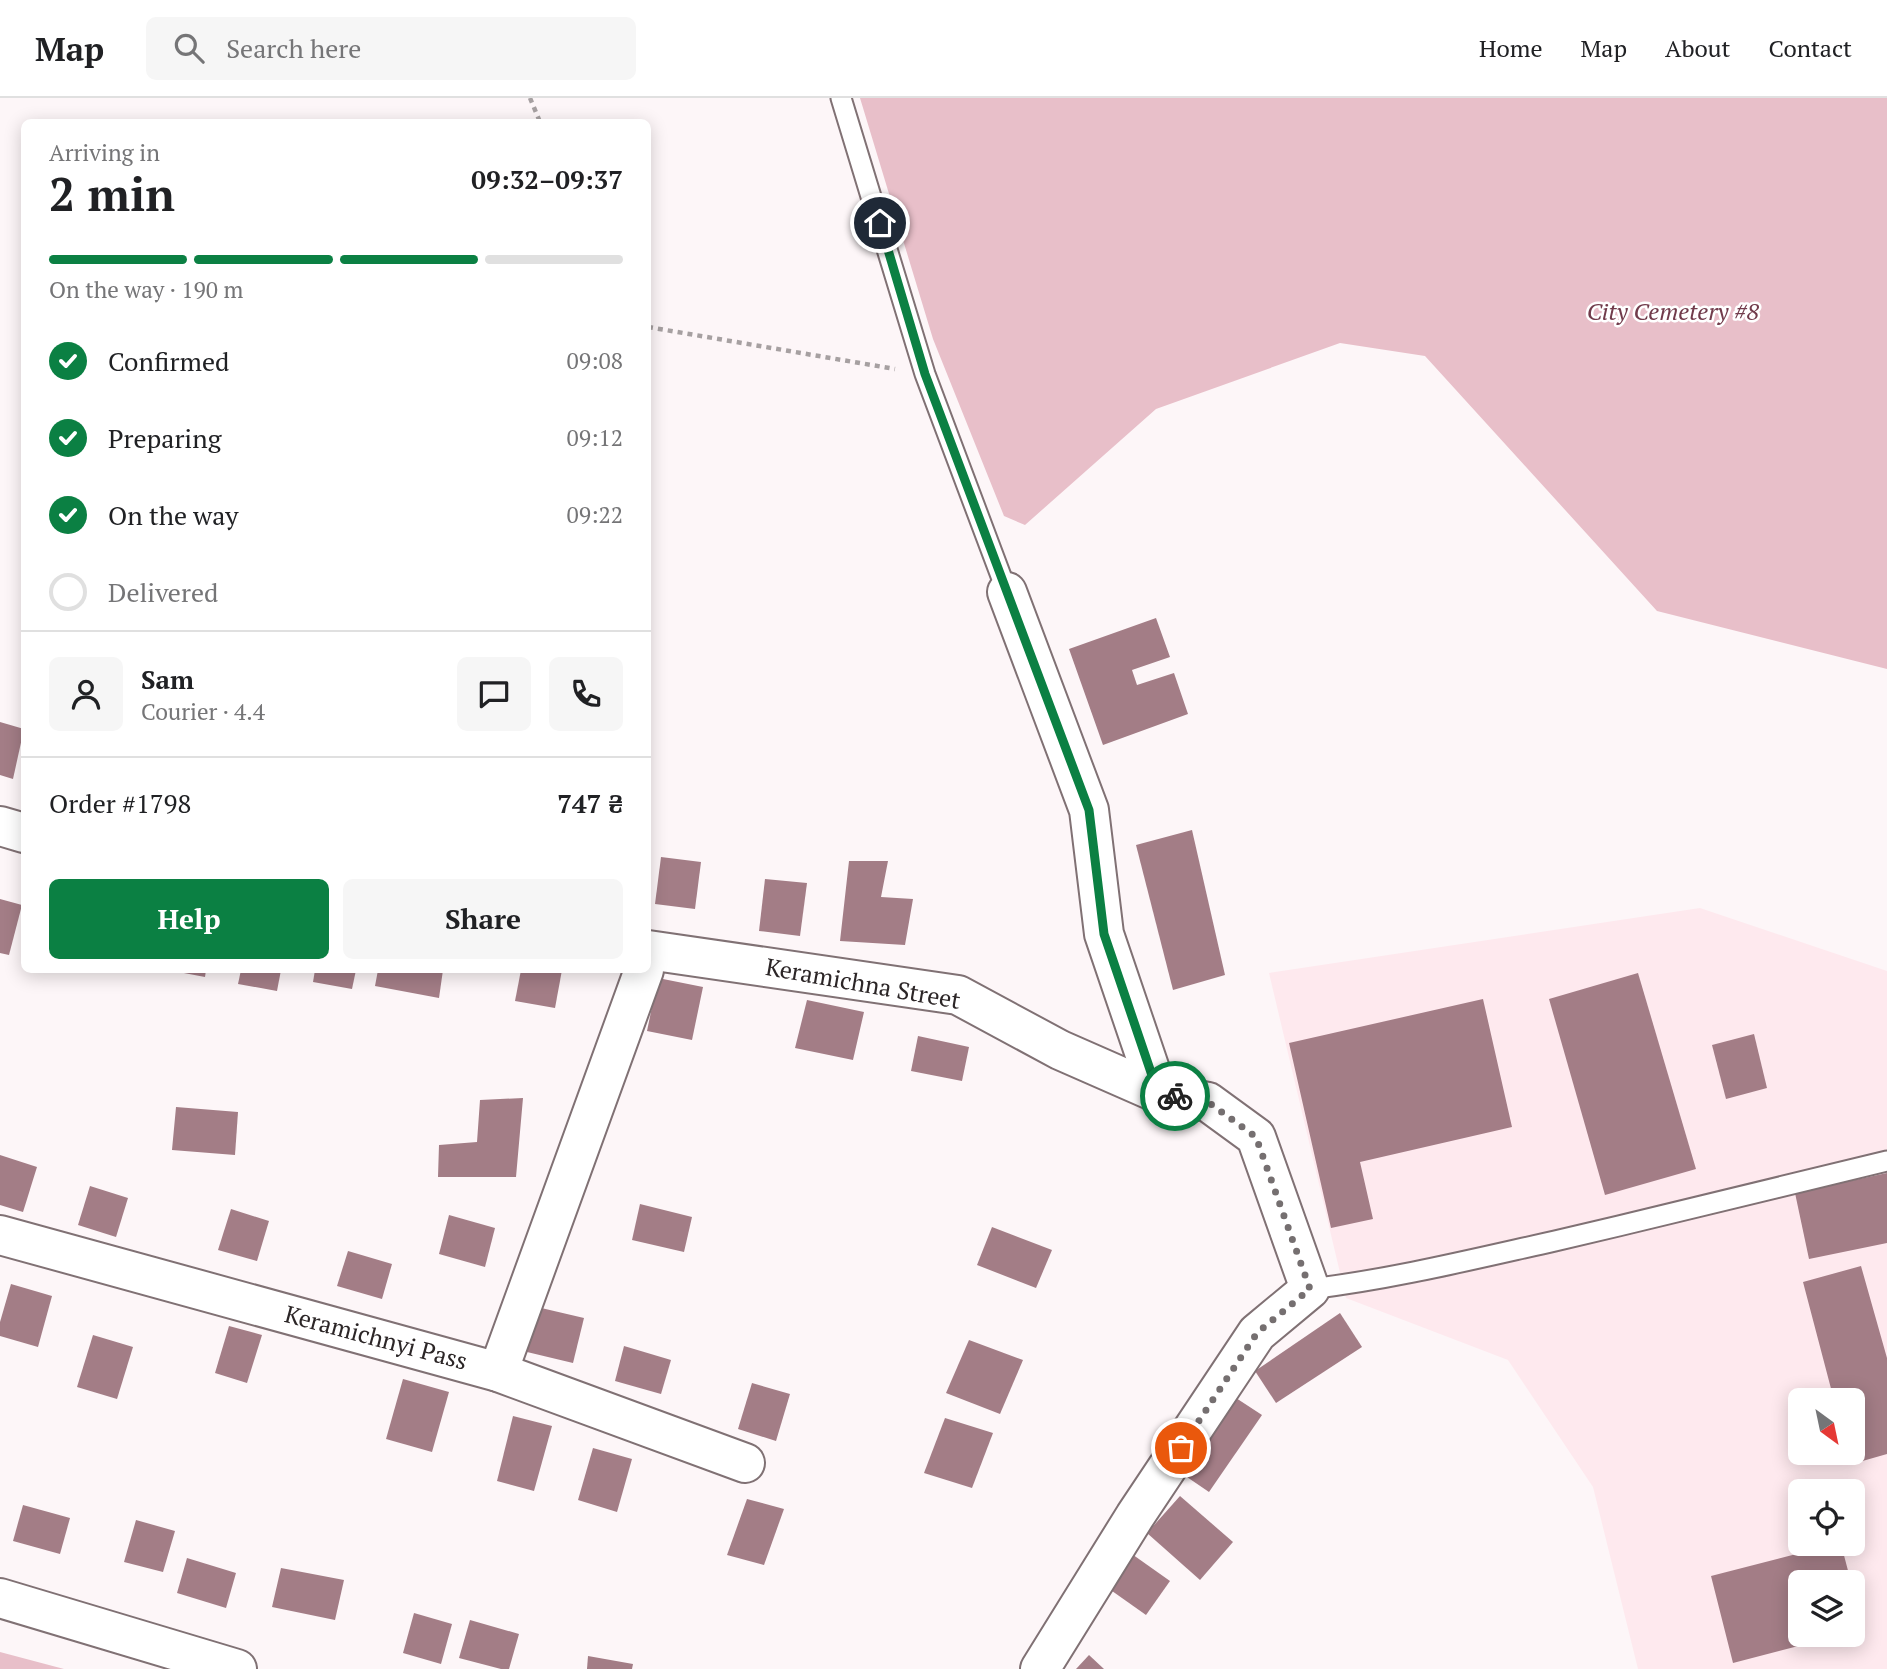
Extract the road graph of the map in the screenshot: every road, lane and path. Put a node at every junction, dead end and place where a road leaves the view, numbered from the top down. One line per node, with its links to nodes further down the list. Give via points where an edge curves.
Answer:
1 (530, 98): 3 (path)
2 (841, 98): 5 (lane)
3 (539, 119)
4 (651, 328): 5 (path)
5 (925, 374): 6 (lane)
6 (1007, 592): 11 (street, via 1089,810 1104,934)
7 (0, 826): 8 (street)
8 (21, 832)
9 (651, 958): 11 (street, Keramichna Street, via 958,995 1060,1050)
10 (642, 973): 15 (street)
11 (1158, 1093): 14 (street, Keramichna Street, via 1208,1102 1256,1137)
12 (1887, 1161): 14 (lane, via 1467,1261)
13 (0, 1235): 15 (street, Keramichnyi Pass)
14 (1310, 1289): 19 (street, via 1257,1333)
15 (498, 1372): 16 (street, Keramichnyi Pass)
16 (745, 1463)
17 (0, 1598): 18 (street)
18 (237, 1669)
19 (1040, 1669)

